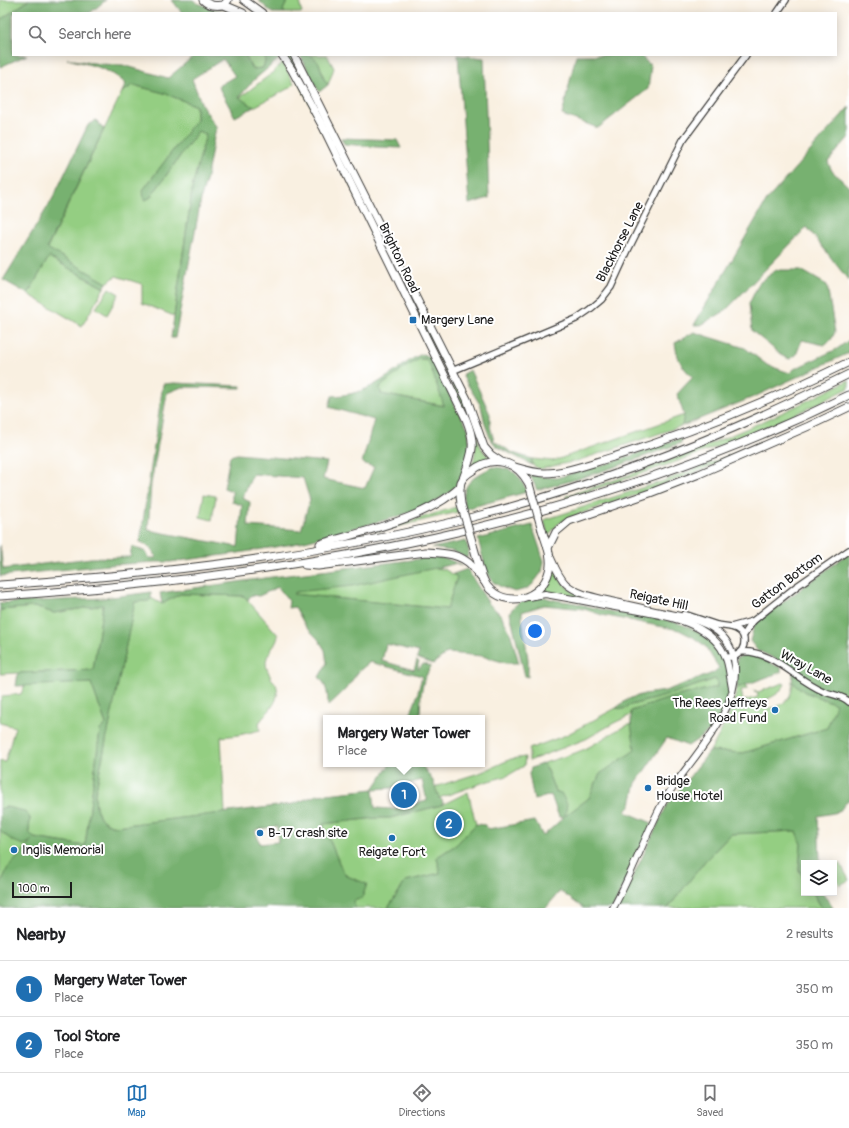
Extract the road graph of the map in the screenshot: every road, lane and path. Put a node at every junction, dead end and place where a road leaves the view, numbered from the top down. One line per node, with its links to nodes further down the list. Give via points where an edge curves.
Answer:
1 (203, 0): 4 (highway, via 211,5)
2 (244, 0): 6 (highway)
3 (786, 0): 7 (street)
4 (226, 2): 5 (highway)
5 (241, 12)
6 (261, 12)
7 (778, 12)
8 (283, 56): 20 (highway, Brighton Road, via 323,127 466,419 473,445)
9 (294, 56): 12 (highway, Brighton Road)
10 (745, 56): 12 (street, Blackhorse Lane, via 683,140 611,287 601,300 576,319)
11 (849, 362): 19 (highway, via 740,410 638,449 566,470)
12 (452, 371): 16 (highway, Brighton Road)
13 (849, 374): 24 (highway, via 736,428 650,463 560,493 423,529)
14 (849, 395): 25 (highway, via 692,463 563,505 475,529)
15 (849, 407): 23 (highway, via 699,474 569,521 556,532)
16 (476, 422): 17 (highway, Brighton Road, via 484,447); 19 (highway, via 494,452)
17 (500, 461): 18 (highway); 20 (highway, via 479,465)
18 (515, 467): 19 (highway); 23 (highway, bridge, via 529,484)
19 (534, 472)
20 (464, 476): 21 (highway, Brighton Road)
21 (460, 488): 24 (highway, via 418,514); 26 (highway, bridge, via 461,504)
22 (849, 550): 31 (street, Gatton Bottom)
23 (549, 551): 29 (highway, via 548,577); 30 (main road, Reigate Hill, via 560,577 574,590)
24 (287, 554): 27 (highway, via 166,570)
25 (288, 565): 26 (highway, via 318,566 426,552 444,553 457,556 471,565); 28 (highway, via 128,585)
26 (484, 581): 29 (highway, via 491,590 502,597 515,600)
27 (0, 585)
28 (0, 596)
29 (529, 597): 36 (main road, Reigate Hill, via 539,594 551,595 685,622 711,637)
30 (613, 601): 32 (street, via 677,612); 37 (main road, Reigate Hill, via 706,624 719,632)
31 (753, 621): 32 (street); 33 (street, Gatton Bottom)
32 (730, 627): 33 (street, via 739,629)
33 (744, 638): 34 (street, Gatton Bottom); 35 (street)
34 (740, 652): 35 (street, Wray Lane); 37 (street)
35 (752, 652): 39 (street, Wray Lane, via 789,670 823,691)
36 (725, 655): 37 (street); 38 (main road, Reigate Hill)
37 (734, 657): 38 (main road, Reigate Hill, via 736,675)
38 (733, 690): 40 (main road, Reigate Hill, via 713,733 677,781 652,823)
39 (849, 702)
40 (613, 908)

